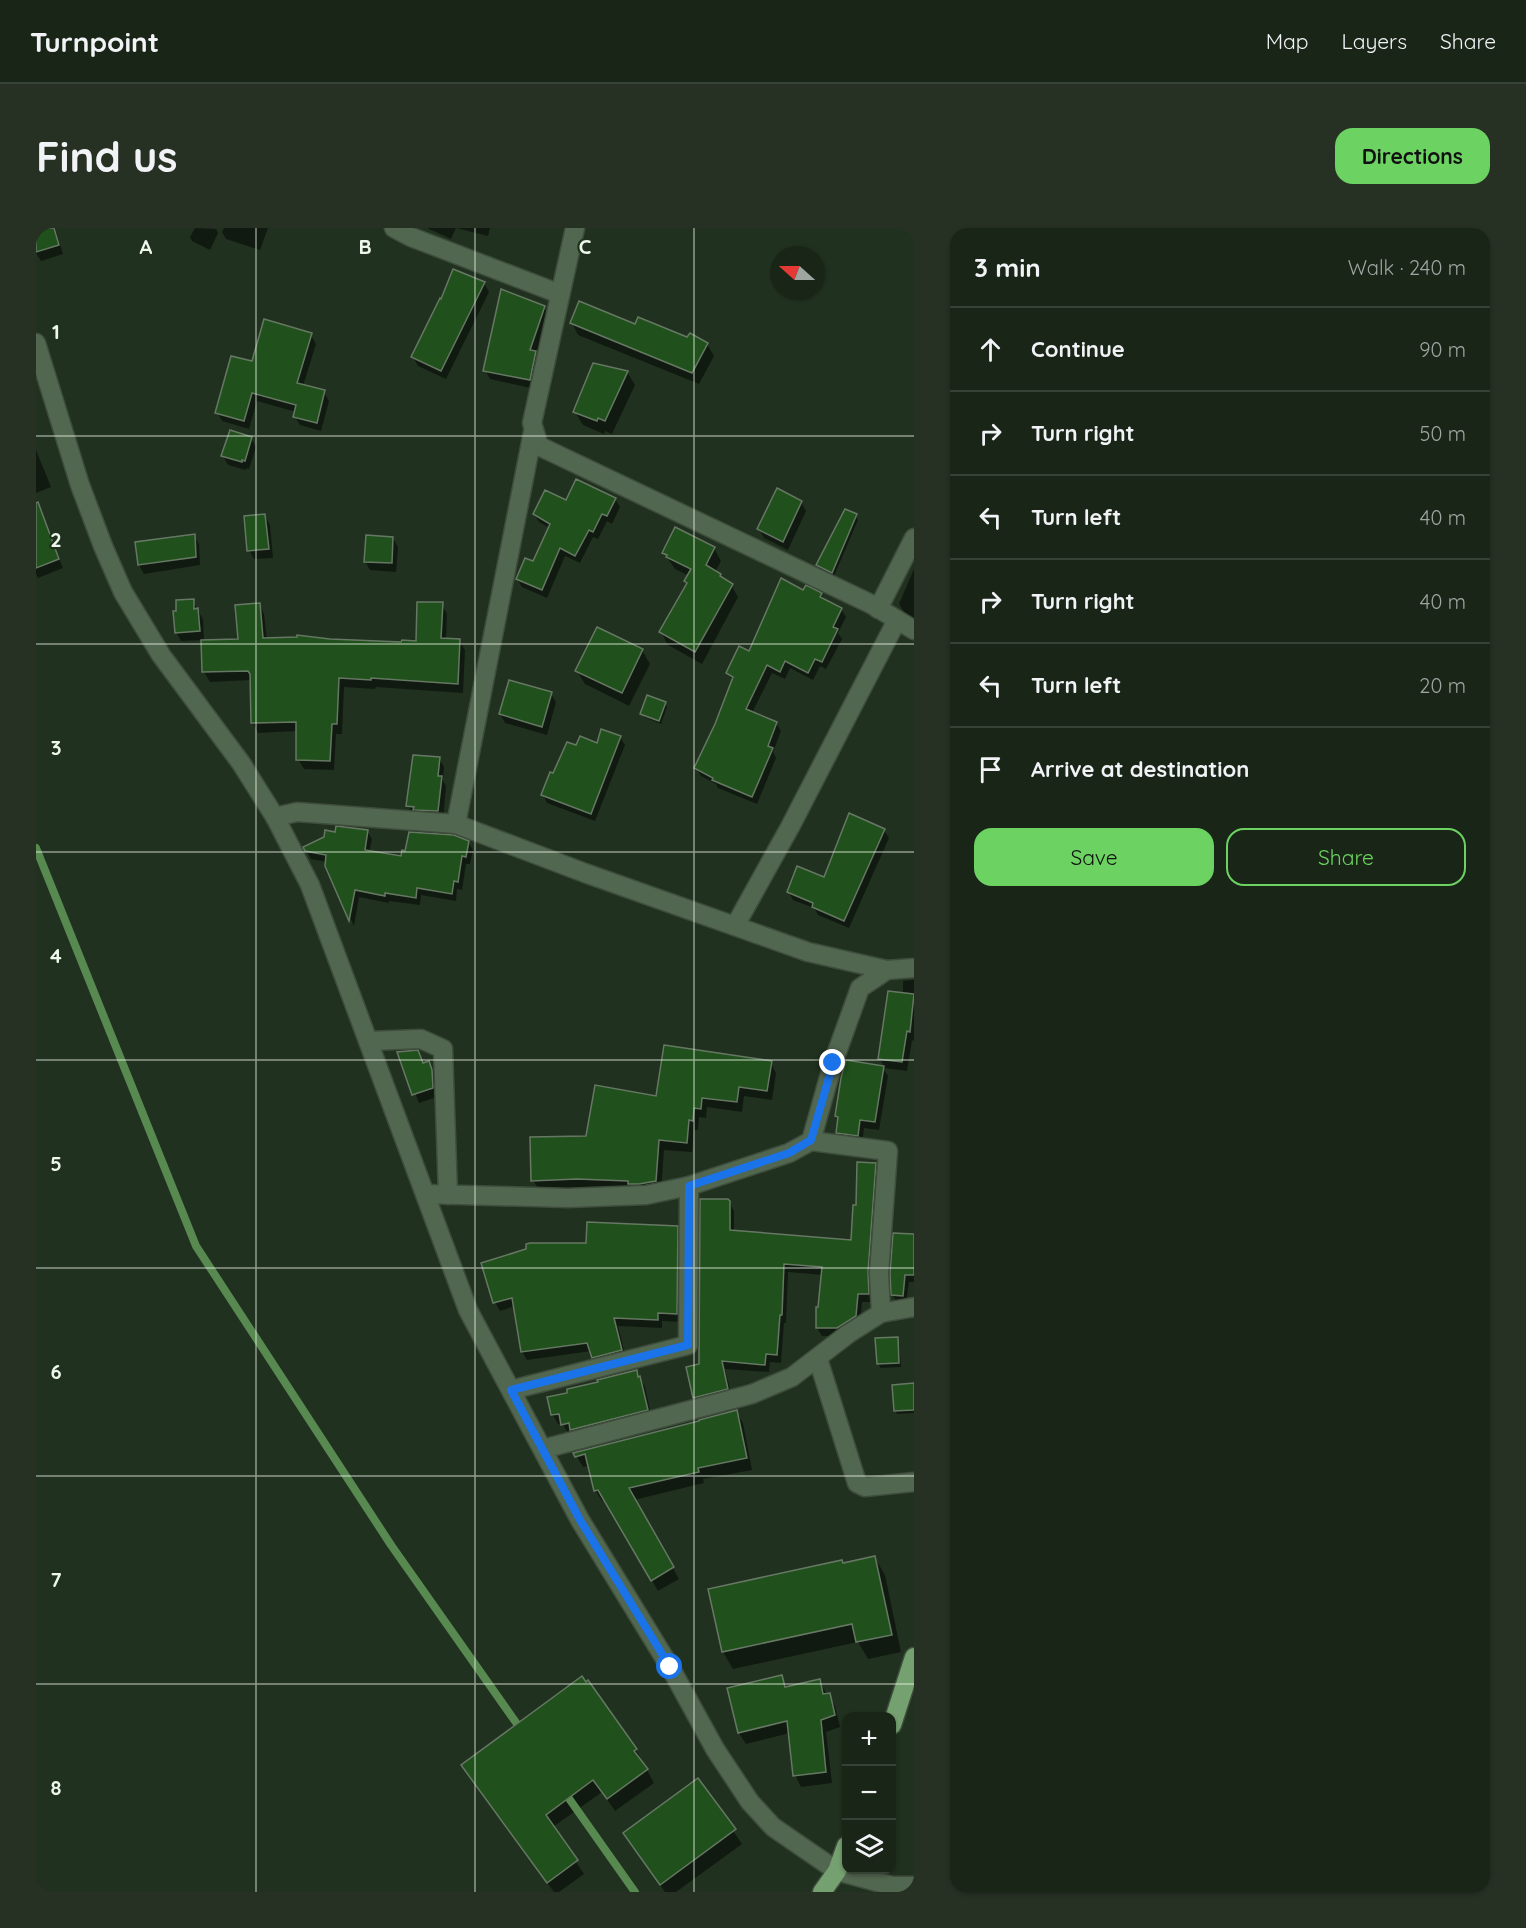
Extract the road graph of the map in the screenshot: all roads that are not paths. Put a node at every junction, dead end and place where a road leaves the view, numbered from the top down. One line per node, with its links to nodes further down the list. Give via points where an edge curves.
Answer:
1 (394, 228): 3 (street)
2 (575, 228): 3 (street)
3 (560, 294): 5 (street)
4 (36, 343): 10 (street, via 80,485 123,592 161,655 241,763)
5 (533, 432): 7 (street, via 539,447); 11 (street)
6 (914, 538): 7 (street)
7 (878, 609): 8 (street)
8 (897, 620): 9 (street); 12 (street)
9 (914, 630)
10 (275, 817): 11 (street, via 297,812); 15 (street, via 310,885)
11 (456, 824): 12 (street)
12 (735, 926): 14 (street, via 808,952)
13 (914, 968): 14 (street)
14 (887, 970): 16 (street, via 860,988)
15 (368, 1041): 18 (street); 19 (street, via 421,1039 443,1049)
16 (811, 1140): 17 (street, via 789,1153); 21 (street, via 888,1150 879,1273)
17 (689, 1186): 19 (street, via 646,1195 568,1198); 23 (street, via 688,1345)
18 (425, 1194): 19 (street); 23 (street, via 468,1310)
19 (448, 1195)
20 (914, 1307): 21 (street)
21 (881, 1314): 22 (street)
22 (818, 1359): 24 (street, via 792,1377 752,1394); 25 (street, via 857,1483 865,1487)
23 (511, 1390): 24 (street)
24 (543, 1449): 29 (street, via 580,1520 750,1802 773,1827)
25 (914, 1482)
26 (914, 1657): 27 (main road)
27 (895, 1712)
28 (842, 1857): 29 (main road)
29 (837, 1871): 30 (street, via 892,1886); 31 (main road)
30 (914, 1886)
31 (822, 1892)

